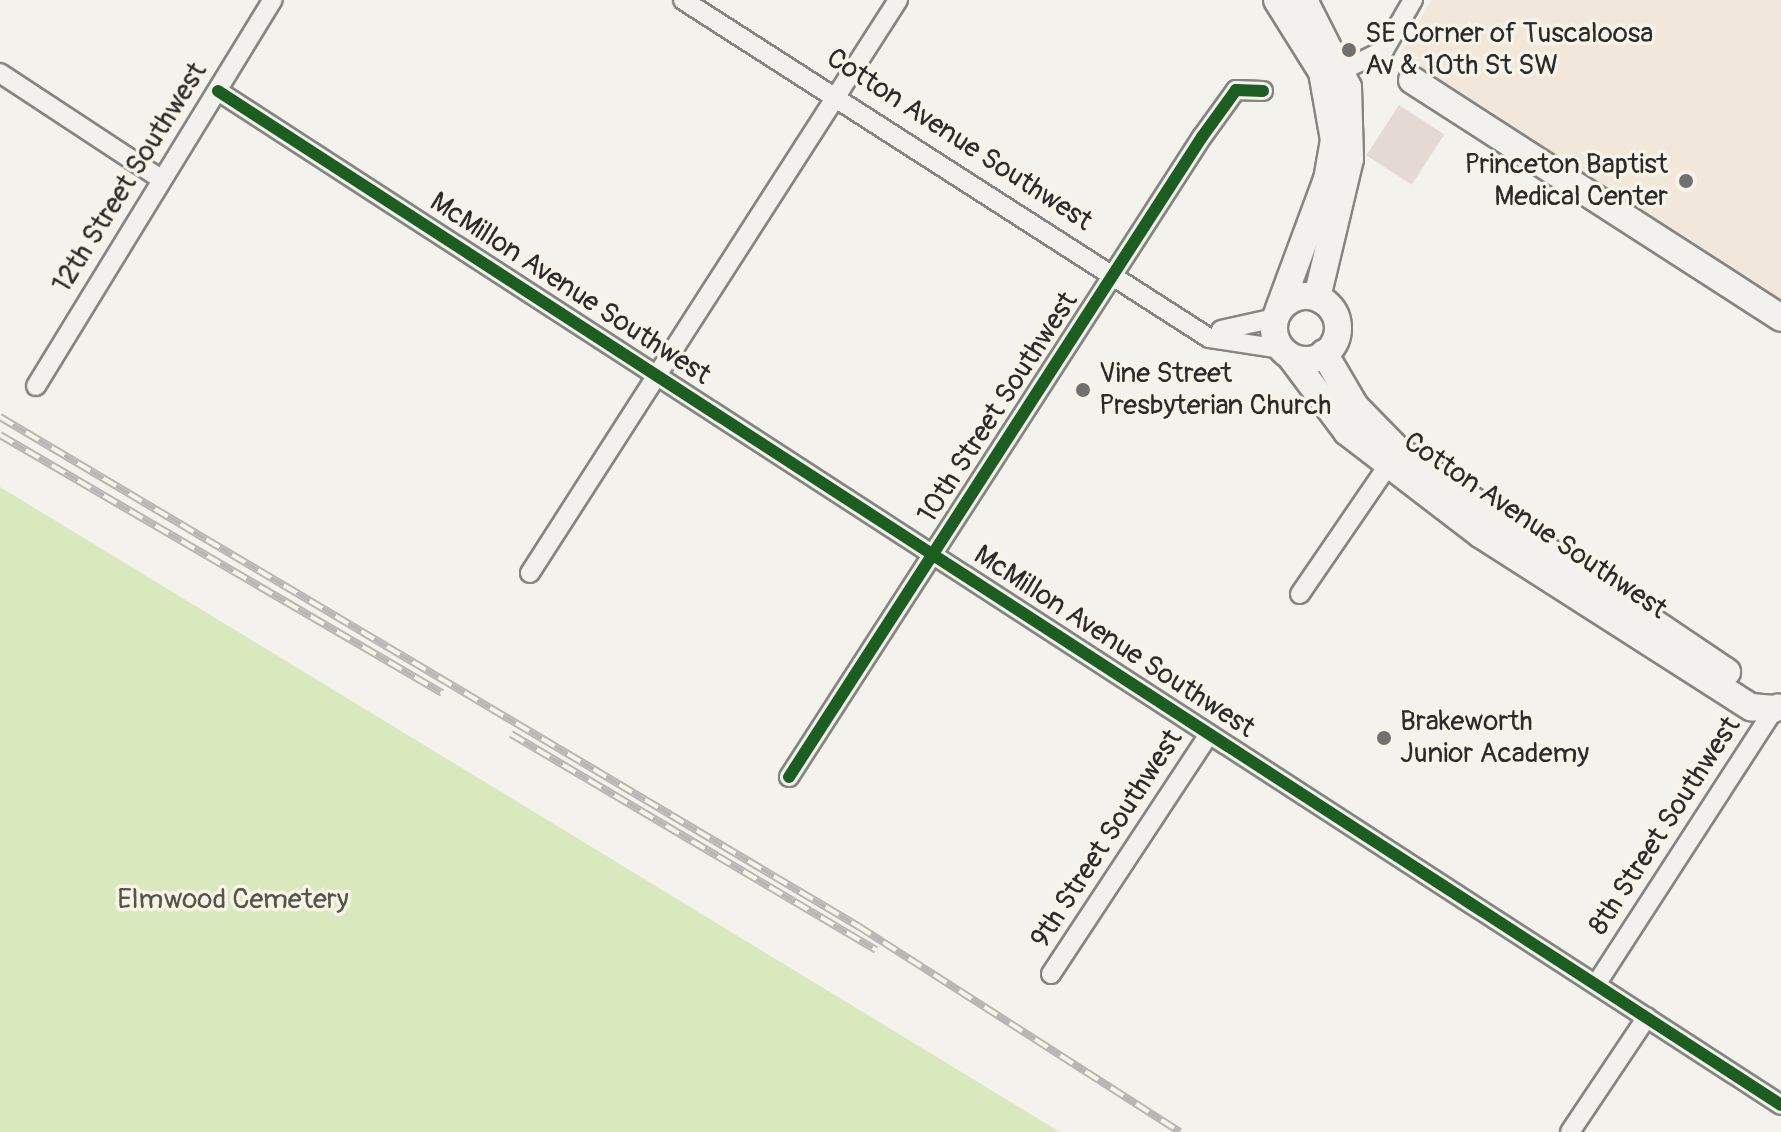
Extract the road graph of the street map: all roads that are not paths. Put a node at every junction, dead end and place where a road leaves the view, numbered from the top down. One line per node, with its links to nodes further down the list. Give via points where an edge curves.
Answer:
1 (273, 0): 10 (street, 12th Street Southwest)
2 (683, 0): 12 (street, Cotton Avenue Southwest)
3 (898, 0): 12 (street)
4 (1277, 0): 8 (street)
5 (1304, 0): 8 (street)
6 (1413, 0): 8 (street, via 1384,50)
7 (0, 73): 13 (street)
8 (1334, 75): 15 (street, via 1350,159); 16 (street, via 1334,140 1327,179)
9 (1412, 80): 17 (street)
10 (218, 91): 13 (street, 12th Street Southwest); 21 (street, McMillon Avenue Southwest)
11 (1263, 91): 14 (street, 10th Street Southwest, via 1236,90)
12 (835, 98): 14 (street, Cotton Avenue Southwest); 21 (street)
13 (159, 178): 22 (street, 12th Street Southwest)
14 (1112, 276): 18 (street, Cotton Avenue Southwest); 24 (street, 10th Street Southwest)
15 (1317, 297): 16 (street, via 1296,297); 20 (street, via 1337,321 1335,341)
16 (1277, 314): 18 (street, via 1242,330); 19 (street)
17 (1781, 318)
18 (1202, 332): 19 (street, Cotton Avenue Southwest)
19 (1286, 352): 20 (street, via 1310,359); 23 (street, Cotton Avenue Southwest, via 1329,413)
20 (1324, 353): 23 (street, Cotton Avenue Southwest)
21 (659, 374): 24 (street, McMillon Avenue Southwest); 25 (street)
22 (36, 386)
23 (1393, 458): 26 (street); 27 (street, Cotton Avenue Southwest, via 1554,585 1751,707)
24 (933, 553): 28 (street, McMillon Avenue Southwest); 29 (street, 10th Street Southwest)
25 (530, 573)
26 (1300, 594)
27 (1779, 707): 31 (street, 8th Street Southwest)
28 (1209, 734): 30 (street, 9th Street Southwest); 31 (street, McMillon Avenue Southwest)
29 (789, 777)
30 (1051, 974)
31 (1597, 983): 32 (street, McMillon Avenue Southwest)
32 (1647, 1017): 33 (street, McMillon Avenue Southwest); 34 (street)
33 (1781, 1105)
34 (1570, 1132)

